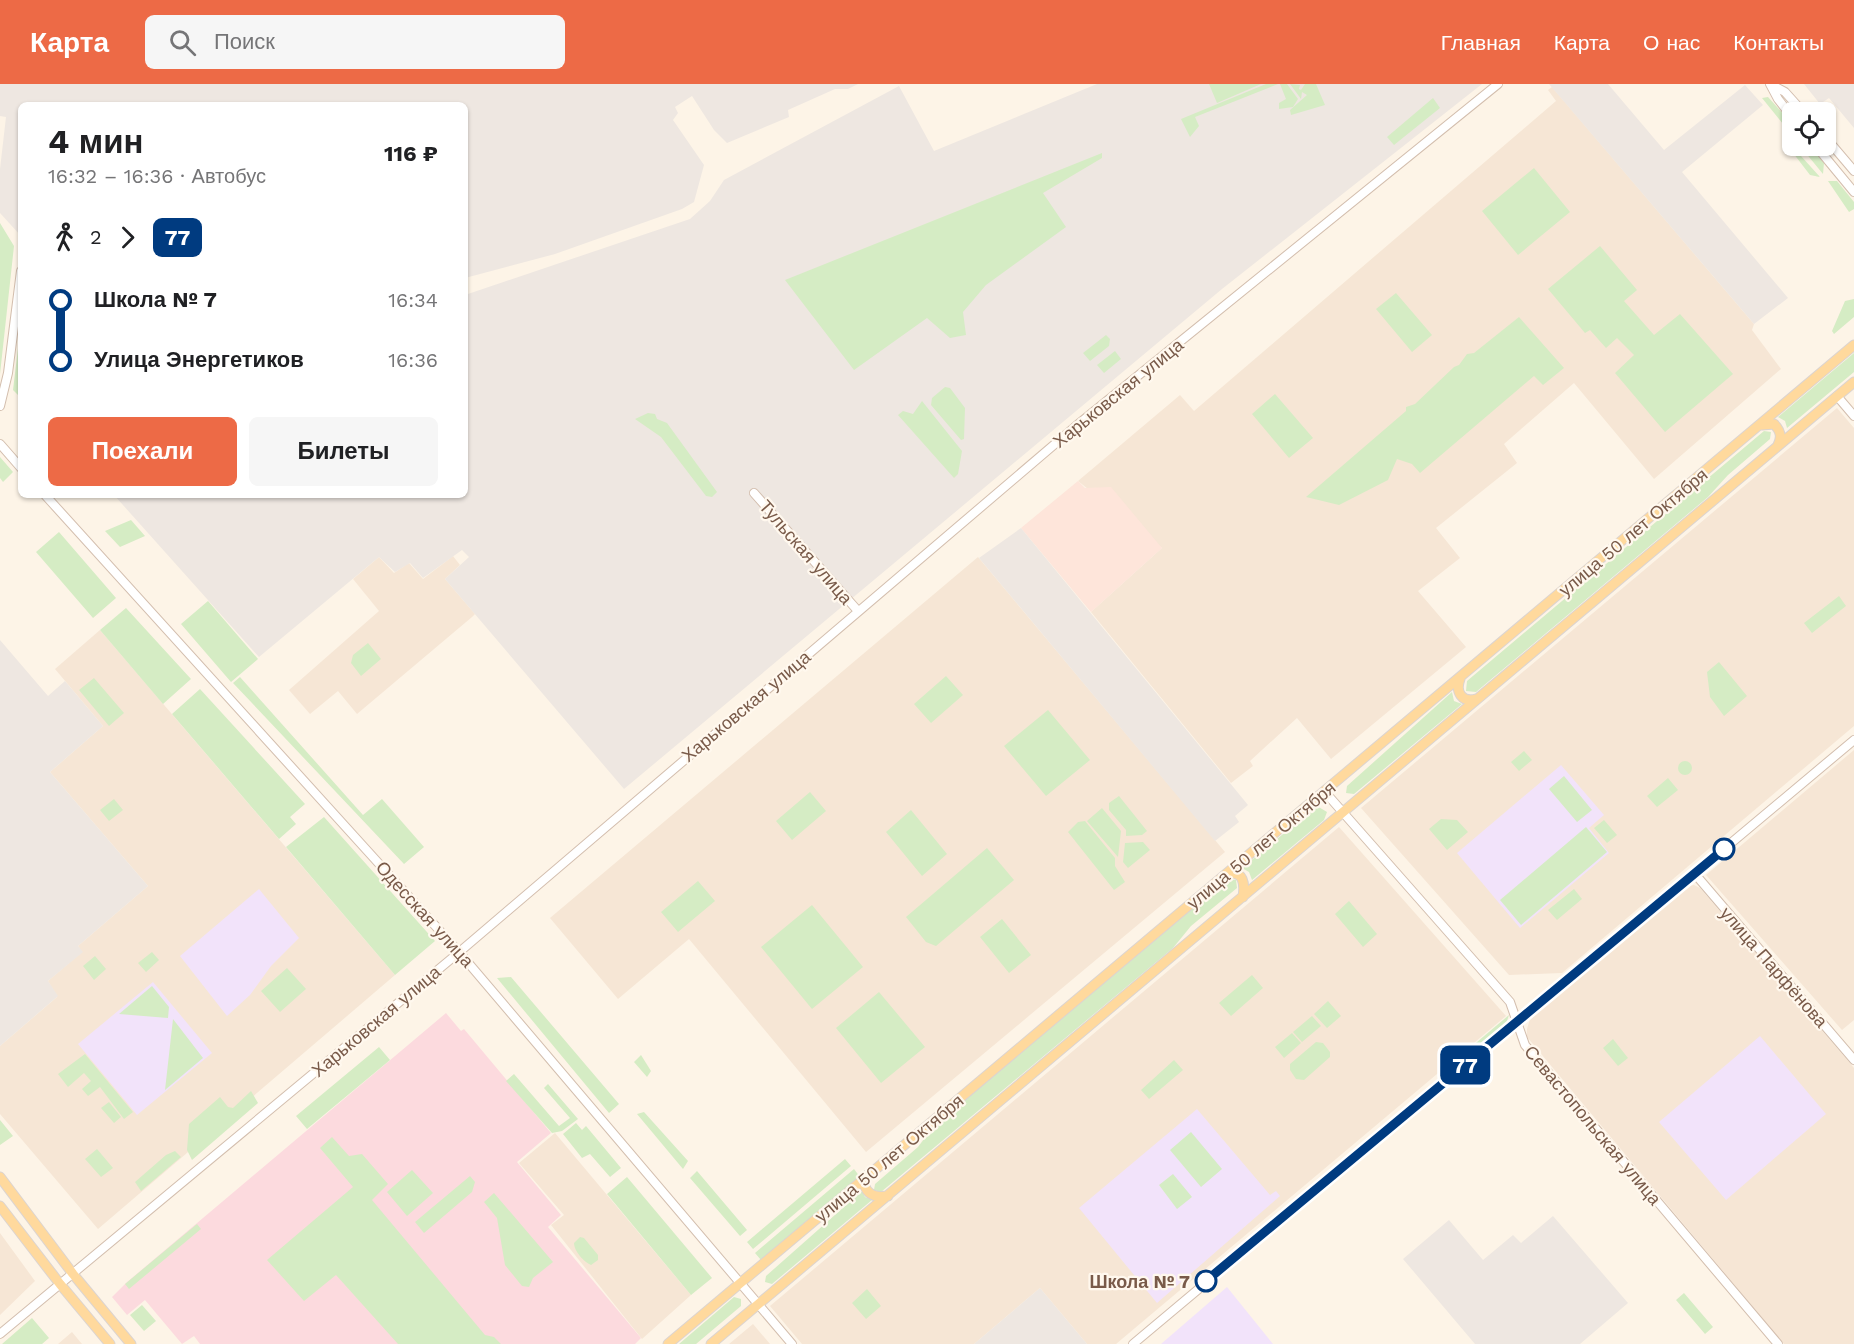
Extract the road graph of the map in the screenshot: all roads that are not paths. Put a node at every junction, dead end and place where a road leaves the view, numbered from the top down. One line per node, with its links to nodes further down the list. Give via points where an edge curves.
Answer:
1 (1498, 84): 21 (street, Харьковская улица, via 1076,426)
2 (1770, 84): 3 (street); 4 (street)
3 (1794, 102)
4 (1782, 104)
5 (1836, 150): 7 (street)
6 (1824, 156): 8 (street)
7 (1854, 171)
8 (1854, 192)
9 (18, 295): 13 (street)
10 (1854, 345): 15 (main road, улица 50 лет Октября)
11 (1854, 382): 12 (main road, улица 50 лет Октября)
12 (1837, 396): 14 (street); 17 (main road, улица 50 лет Октября)
13 (0, 406)
14 (1854, 416)
15 (1762, 425): 17 (main road, via 1768,423 1779,428); 22 (main road, улица 50 лет Октября)
16 (0, 444): 18 (street)
17 (1778, 446): 23 (main road, улица 50 лет Октября)
18 (18, 465)
19 (754, 493): 21 (street, Тульская улица)
20 (48, 498): 30 (street, Одесская улица)
21 (858, 611): 30 (street, Харьковская улица)
22 (1460, 679): 23 (main road, via 1460,696); 25 (main road, улица 50 лет Октября)
23 (1476, 699): 26 (main road, улица 50 лет Октября)
24 (1854, 740): 28 (street)
25 (1325, 792): 26 (street, Севастопольская улица); 27 (main road, улица 50 лет Октября)
26 (1343, 813): 29 (main road, улица 50 лет Октября); 31 (street, Севастопольская улица, via 1510,1002)
27 (1226, 874): 29 (main road, via 1243,878); 33 (main road, улица 50 лет Октября)
28 (1695, 874): 31 (street); 32 (street, улица Парфёнова)
29 (1244, 897): 35 (main road, улица 50 лет Октября)
30 (459, 952): 37 (street, Харьковская улица); 38 (street, Одесская улица)
31 (1517, 1022): 47 (street); 48 (street, Севастопольская улица, via 1525,1045)
32 (1854, 1060)
33 (867, 1175): 35 (main road, via 868,1192); 38 (main road, улица 50 лет Октября)
34 (0, 1177): 37 (main road)
35 (888, 1196): 40 (main road, улица 50 лет Октября)
36 (0, 1206): 39 (main road)
37 (73, 1274): 39 (street, Харьковская улица); 43 (main road)
38 (740, 1282): 40 (street, Одесская улица); 44 (main road, улица 50 лет Октября)
39 (60, 1284): 41 (street, Харьковская улица); 42 (main road)
40 (759, 1304): 45 (main road, улица 50 лет Октября); 46 (street, Одесская улица)
41 (0, 1334)
42 (110, 1344)
43 (131, 1344)
44 (668, 1344)
45 (711, 1344)
46 (792, 1344)
47 (1133, 1344)
48 (1778, 1344)

